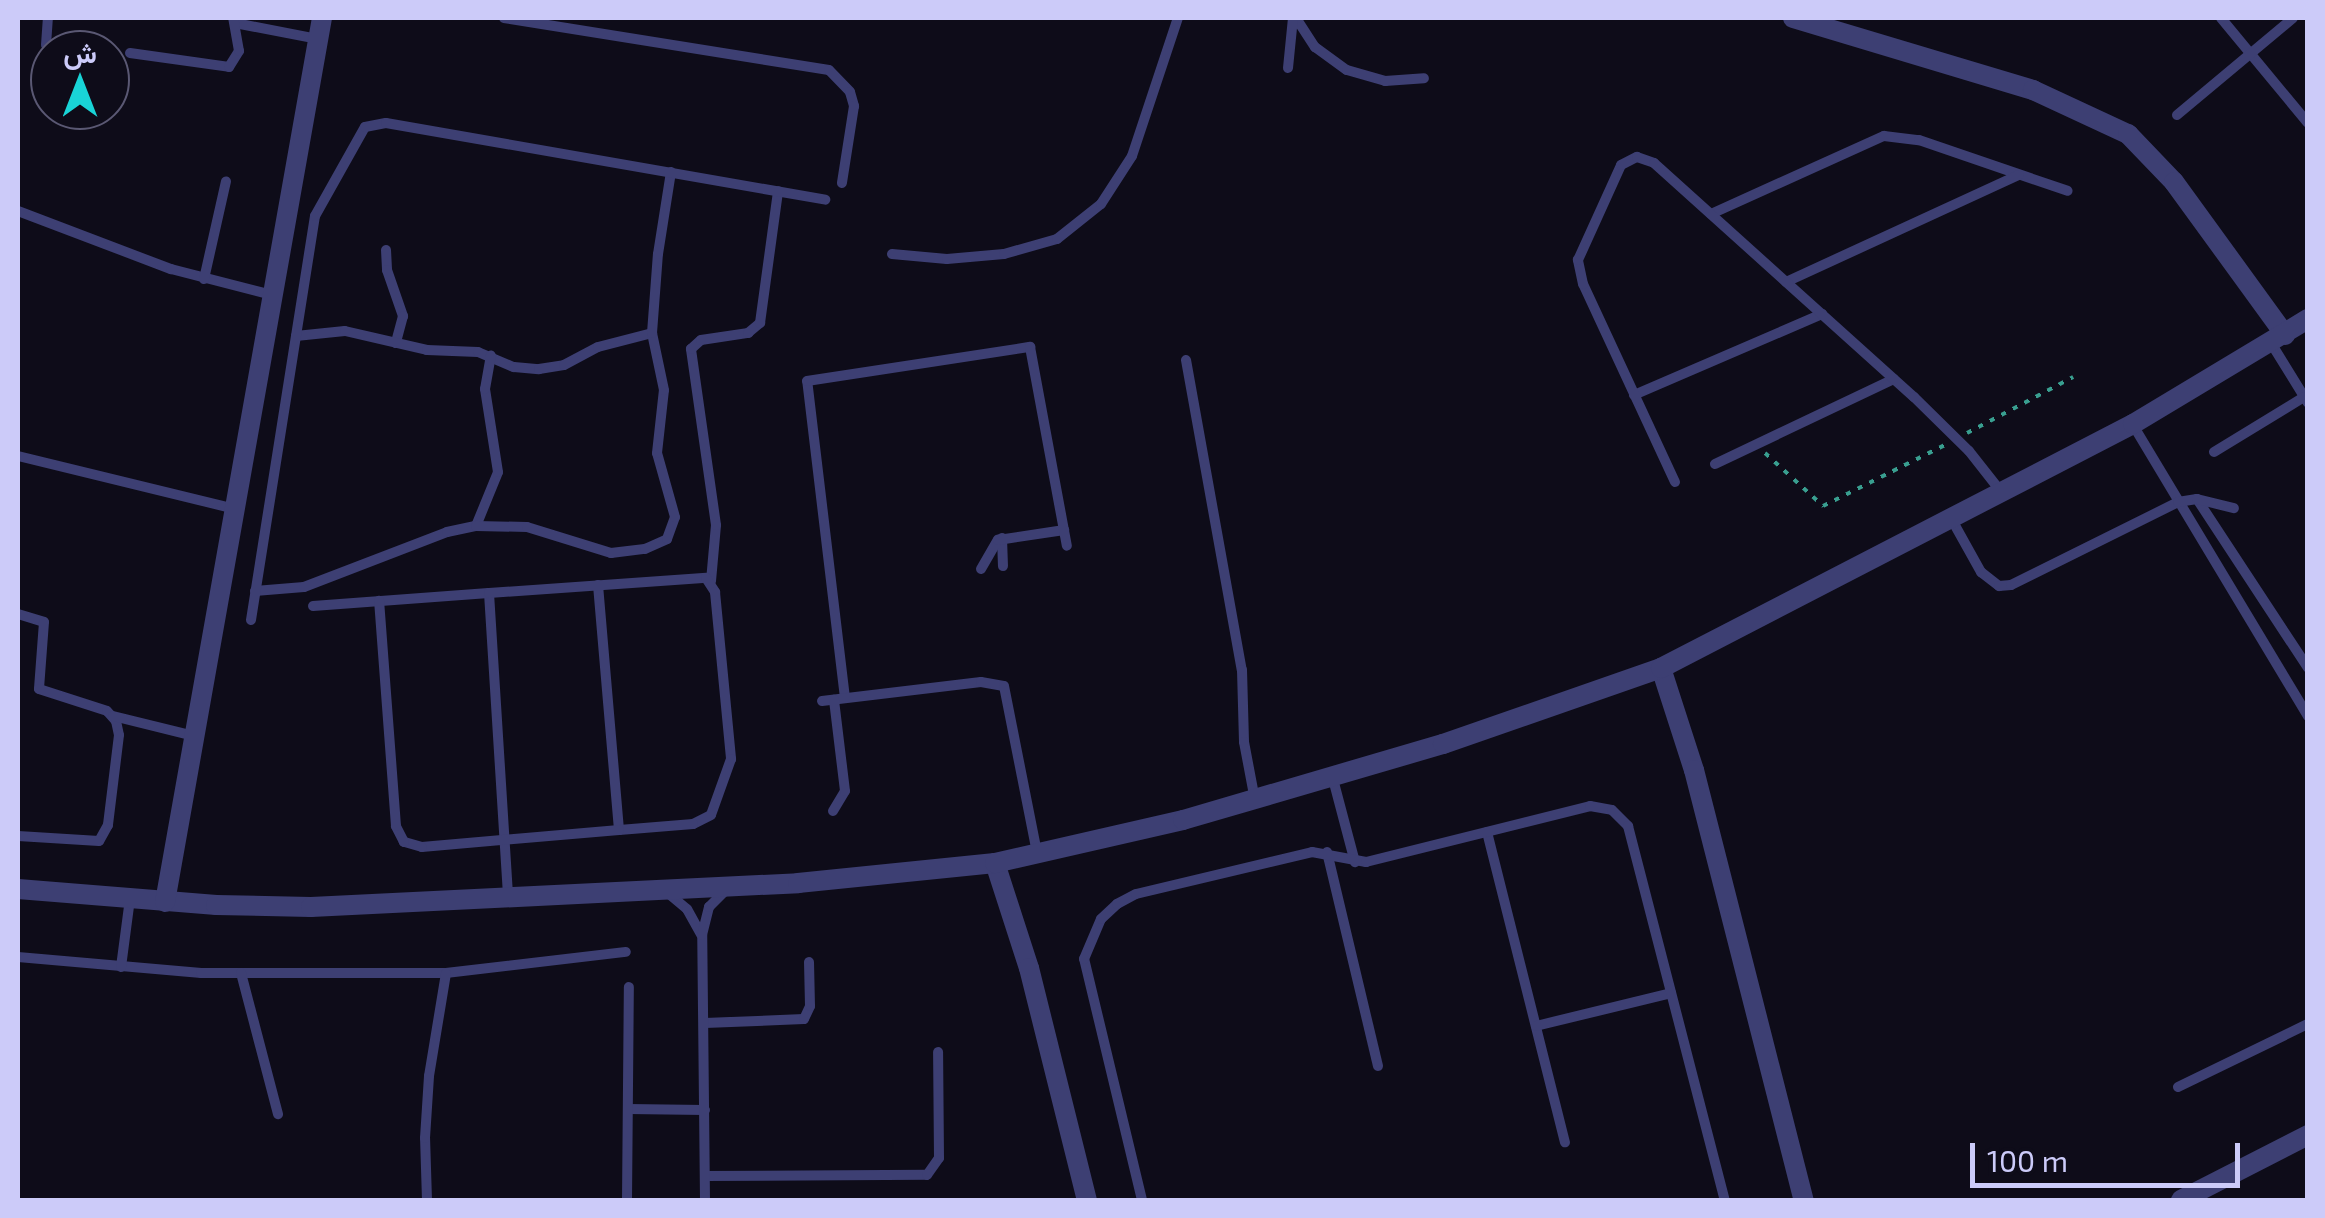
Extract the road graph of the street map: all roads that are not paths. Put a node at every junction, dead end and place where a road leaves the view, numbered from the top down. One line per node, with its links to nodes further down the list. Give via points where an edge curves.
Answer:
1 (322, 18): 9 (street)
2 (504, 18): 19 (lane, via 829,70 854,106)
3 (1178, 18): 26 (lane, via 1132,156 1101,204 1057,239 1004,254)
4 (1295, 18): 12 (lane); 13 (lane, via 1315,47 1347,70 1385,81)
5 (1793, 18): 34 (street, via 2033,90 2128,134 2174,182)
6 (2221, 18): 11 (lane)
7 (2293, 18): 11 (lane)
8 (234, 20): 9 (lane); 10 (lane, via 239,52 230,67)
9 (318, 39): 29 (street)
10 (130, 53)
11 (2250, 53): 14 (lane); 15 (lane)
12 (1288, 68)
13 (1424, 78)
14 (2177, 115)
15 (2308, 122)
16 (672, 172): 20 (lane); 32 (lane); 33 (lane, via 386,123 365,126 315,216)
17 (2020, 175): 21 (lane); 24 (lane, via 1920,140 1884,136); 28 (lane)
18 (226, 182): 27 (lane)
19 (842, 183)
20 (778, 191): 22 (lane); 60 (lane, via 760,323 691,349 716,525)
21 (2068, 191)
22 (825, 200)
23 (18, 211): 27 (lane)
24 (1711, 214): 28 (lane); 41 (lane, via 1654,163 1637,157 1620,165 1584,238 1578,260 1582,284)
25 (386, 250): 35 (lane, via 403,316)
26 (892, 254)
27 (204, 279): 29 (lane)
28 (1786, 282): 30 (lane)
29 (273, 296): 52 (street)
30 (1822, 314): 39 (lane); 41 (lane)
31 (2308, 319): 34 (street)
32 (652, 333): 36 (lane, via 554,368 527,369); 54 (lane, via 664,390 657,453 675,516 666,539 611,553 527,527)
33 (296, 336): 35 (lane, via 345,330); 62 (lane)
34 (2278, 339): 40 (lane); 43 (street)
35 (396, 343): 36 (lane)
36 (491, 356): 54 (lane, via 485,389 498,472)
37 (1186, 360): 75 (lane, via 1242,670)
38 (2308, 378): 40 (lane)
39 (1894, 380): 46 (lane); 48 (lane, via 1957,439)
40 (2297, 386): 42 (lane)
41 (1634, 395): 47 (lane)
42 (2306, 400): 44 (lane)
43 (2133, 424): 48 (street); 50 (lane)
44 (2214, 452)
45 (18, 456): 52 (lane)
46 (1715, 464)
47 (1674, 482)
48 (2002, 494): 53 (street)
49 (2197, 499): 50 (lane); 51 (lane); 69 (lane)
50 (2178, 502): 53 (lane, via 1999,586 1981,572); 72 (lane)
51 (2234, 508)
52 (236, 509): 73 (street)
53 (1952, 520): 68 (street)
54 (476, 526): 62 (lane, via 304,587)
55 (1064, 530): 56 (lane); 57 (lane); 70 (lane, via 1030,347 807,381)
56 (1002, 538): 58 (lane); 59 (lane)
57 (1067, 546)
58 (1003, 566)
59 (982, 569)
60 (711, 581): 61 (lane); 77 (lane, via 730,758 716,807 693,824)
61 (598, 586): 63 (lane); 77 (lane)
62 (255, 591): 67 (lane)
63 (489, 593): 64 (lane); 80 (lane)
64 (379, 601): 65 (lane); 80 (lane, via 398,835 413,846)
65 (313, 606)
66 (18, 614): 71 (lane, via 44,622 39,688)
67 (250, 620)
68 (1661, 668): 74 (street); 118 (street, via 1694,770)
69 (2308, 668)
70 (834, 700): 76 (lane, via 845,791); 82 (lane, via 982,682 1004,686)
71 (112, 715): 73 (lane); 79 (lane, via 119,735 106,834 90,842)
72 (2308, 716)
73 (196, 737): 90 (street)
74 (1333, 779): 75 (street); 84 (lane)
75 (1255, 801): 82 (street)
76 (833, 811)
77 (618, 830): 80 (lane)
78 (1487, 832): 84 (lane); 99 (lane, via 1590,806 1621,817); 102 (lane)
79 (18, 836)
80 (506, 840): 89 (lane)
81 (1327, 852): 84 (lane); 104 (lane); 116 (lane, via 1136,894 1117,904 1090,938 1086,980)
82 (1037, 854): 83 (street)
83 (995, 862): 85 (street); 115 (street, via 1030,968)
84 (1355, 862)
85 (730, 887): 87 (street); 91 (lane, via 709,907)
86 (18, 889): 88 (street)
87 (663, 890): 89 (street); 91 (lane, via 687,908)
88 (130, 899): 90 (street); 95 (lane)
89 (508, 899): 90 (street, via 311,907)
90 (164, 902)
91 (702, 935): 100 (lane)
92 (626, 952): 96 (lane)
93 (18, 957): 95 (lane)
94 (810, 962): 100 (lane, via 804,1019)
95 (121, 967): 97 (lane)
96 (446, 973): 97 (lane); 112 (lane, via 429,1076)
97 (241, 974): 108 (lane)
98 (629, 987): 106 (lane)
99 (1671, 993): 102 (lane); 117 (lane)
100 (704, 1023): 107 (lane)
101 (2308, 1024): 105 (lane)
102 (1536, 1026): 110 (lane)
103 (938, 1052): 111 (lane, via 939,1158 926,1175)
104 (1378, 1066)
105 (2178, 1087)
106 (628, 1110): 107 (lane); 113 (lane)
107 (705, 1110): 111 (lane)
108 (278, 1114)
109 (2308, 1135): 119 (street)
110 (1565, 1142)
111 (705, 1176): 114 (lane)
112 (428, 1200)
113 (628, 1200)
114 (705, 1200)
115 (1088, 1200)
116 (1142, 1200)
117 (1724, 1200)
118 (1804, 1200)
119 (2181, 1200)

